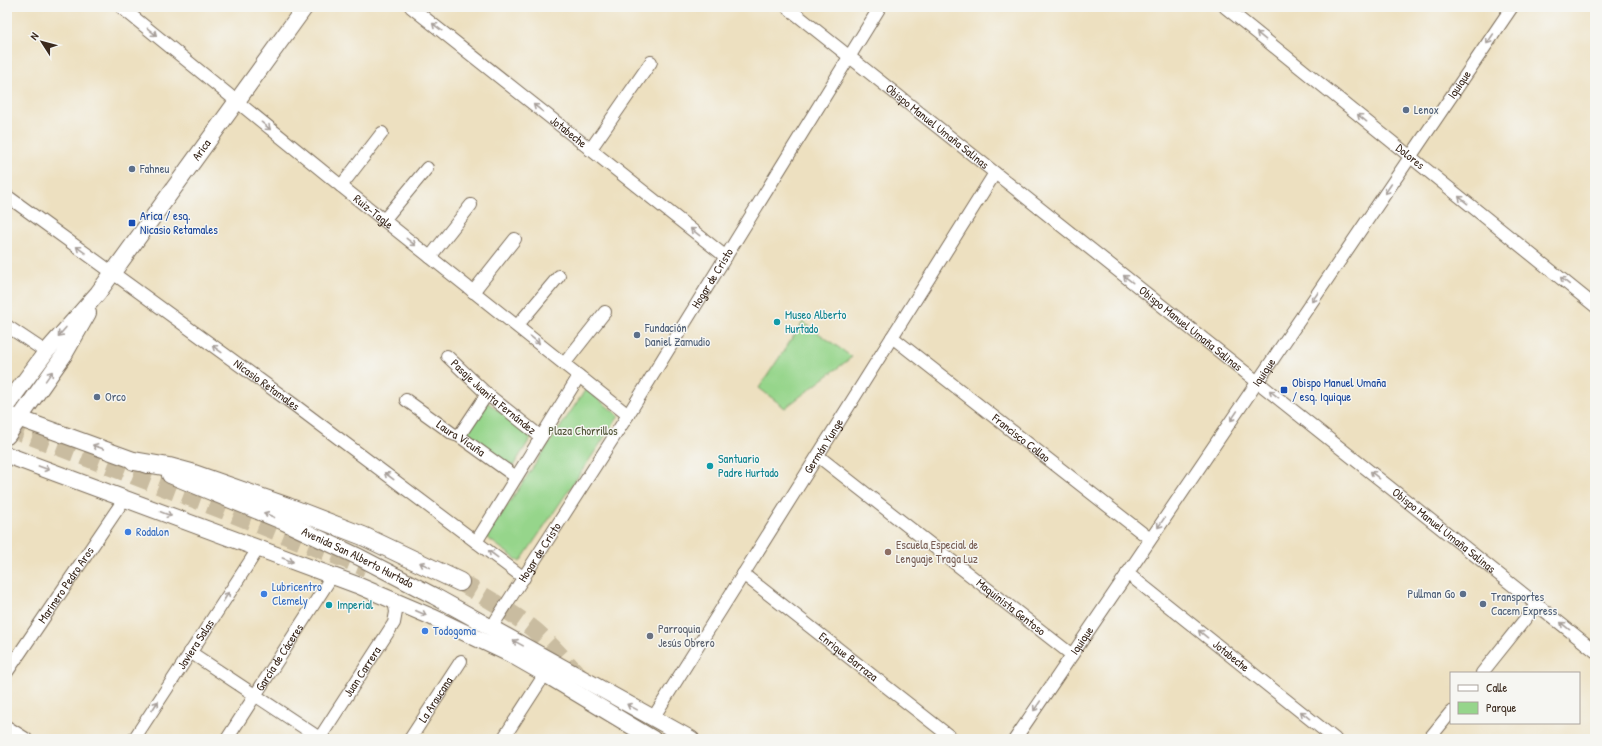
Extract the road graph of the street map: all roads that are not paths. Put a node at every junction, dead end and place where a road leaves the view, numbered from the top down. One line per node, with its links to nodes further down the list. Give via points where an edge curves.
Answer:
1 (122, 7): 10 (street, Ruiz-Tagle, one-way to 10)
2 (305, 7): 10 (main road, Arica)
3 (411, 7): 12 (street, Jotabeche, one-way to 3)
4 (787, 7): 8 (street, Obispo Manuel Umaña Salinas)
5 (880, 7): 8 (street, Hogar de Cristo)
6 (1225, 7): 13 (street, Dolores, one-way to 6)
7 (1512, 7): 13 (street, Iquique, one-way to 13)
8 (850, 57): 15 (street, Obispo Manuel Umaña Salinas); 22 (street, Hogar de Cristo)
9 (651, 62): 12 (street)
10 (236, 101): 16 (street, Ruiz-Tagle, one-way to 16); 23 (main road, Arica)
11 (382, 133): 16 (street)
12 (590, 150): 22 (street, Jotabeche, one-way to 12)
13 (1410, 157): 27 (street, Dolores, one-way to 13); 36 (street, Iquique, one-way to 36)
14 (427, 168): 19 (street)
15 (995, 174): 31 (street, Germán Yunge); 36 (street, Obispo Manuel Umaña Salinas, one-way to 15)
16 (341, 186): 19 (street, Ruiz-Tagle)
17 (7, 196): 23 (street, Nicasio Retamales, one-way to 17)
18 (471, 205): 21 (street)
19 (384, 220): 21 (street, Ruiz-Tagle, one-way to 21)
20 (515, 239): 25 (street)
21 (430, 257): 25 (street, Ruiz-Tagle)
22 (726, 257): 40 (street, Hogar de Cristo)
23 (112, 273): 26 (main road, Arica); 51 (street, Nicasio Retamales, one-way to 23, via 293,404)
24 (559, 276): 30 (street)
25 (473, 292): 30 (street, Ruiz-Tagle)
26 (98, 293): 32 (main road, Arica, one-way to 32); 41 (main road, Arica, one-way to 26, via 64,355)
27 (1595, 306)
28 (605, 312): 34 (street)
29 (7, 326): 32 (street)
30 (517, 326): 34 (street, Ruiz-Tagle, one-way to 34)
31 (892, 337): 46 (street, Germán Yunge); 50 (street, Francisco Collao)
32 (46, 352): 39 (main road, Arica)
33 (447, 356): 37 (street, Pasaje Juanita Fernández)
34 (564, 364): 35 (street, Ruiz-Tagle)
35 (579, 376): 40 (street, Ruiz-Tagle); 44 (street)
36 (1258, 382): 50 (street, Iquique, one-way to 50); 59 (street, Obispo Manuel Umaña Salinas, one-way to 36)
37 (487, 394): 43 (street); 44 (street, Pasaje Juanita Fernández)
38 (406, 400): 43 (street, Laura Vicuña)
39 (7, 405)
40 (628, 414): 56 (street, Hogar de Cristo)
41 (13, 416): 42 (main road, Arica); 47 (main road, Avenida San Alberto Hurtado, one-way to 41)
42 (7, 436)
43 (459, 436): 48 (street, Laura Vicuña)
44 (541, 437): 48 (street)
45 (7, 455): 49 (main road, Avenida San Alberto Hurtado, one-way to 49)
46 (818, 456): 54 (street, Germán Yunge); 63 (street, Maquinista Gentoso)
47 (134, 461): 57 (highway, one-way to 47, via 328,522 212,480 169,467); 60 (main road, Avenida San Alberto Hurtado, one-way to 47, via 319,538 245,505)
48 (516, 477): 51 (street)
49 (125, 498): 52 (main road, Avenida San Alberto Hurtado, one-way to 52); 65 (street, Marinero Pedro Aros)
50 (1150, 539): 53 (street, Iquique)
51 (476, 542): 56 (street, Nicasio Retamales, one-way to 51)
52 (258, 549): 55 (main road, Avenida San Alberto Hurtado, one-way to 55); 62 (street, Javiera Salas, one-way to 52)
53 (1127, 573): 63 (street, Iquique); 82 (street, Jotabeche, one-way to 53)
54 (743, 574): 70 (street, Germán Yunge); 81 (street, Enrique Barraza)
55 (332, 576): 58 (main road, Avenida San Alberto Hurtado); 68 (street, García de Cáceres)
56 (524, 578): 60 (street, Hogar de Cristo)
57 (460, 582)
58 (394, 601): 67 (main road, Avenida San Alberto Hurtado, one-way to 67, via 510,654); 77 (street, Juan Carrera, via 394,623)
59 (1536, 604): 61 (street, Obispo Manuel Umaña Salinas, one-way to 59); 66 (street)
60 (491, 628): 70 (main road, Avenida San Alberto Hurtado, one-way to 60)
61 (1595, 651)
62 (190, 652): 68 (street); 75 (street, Javiera Salas, one-way to 62)
63 (1072, 655): 73 (street, Iquique, one-way to 73)
64 (461, 661): 78 (street, La Araucana)
65 (7, 672)
66 (1483, 672)
67 (545, 674): 72 (main road, Avenida San Alberto Hurtado); 79 (street)
68 (255, 695): 76 (street, García de Cáceres); 77 (street)
69 (1450, 713): 83 (street)
70 (653, 718): 80 (main road, Avenida San Alberto Hurtado)
71 (7, 727): 74 (street)
72 (645, 737)
73 (1021, 737)
74 (26, 739)
75 (134, 739)
76 (227, 739)
77 (320, 739)
78 (410, 739)
79 (503, 739)
80 (691, 739)
81 (953, 739)
82 (1335, 739)
83 (1429, 739)

